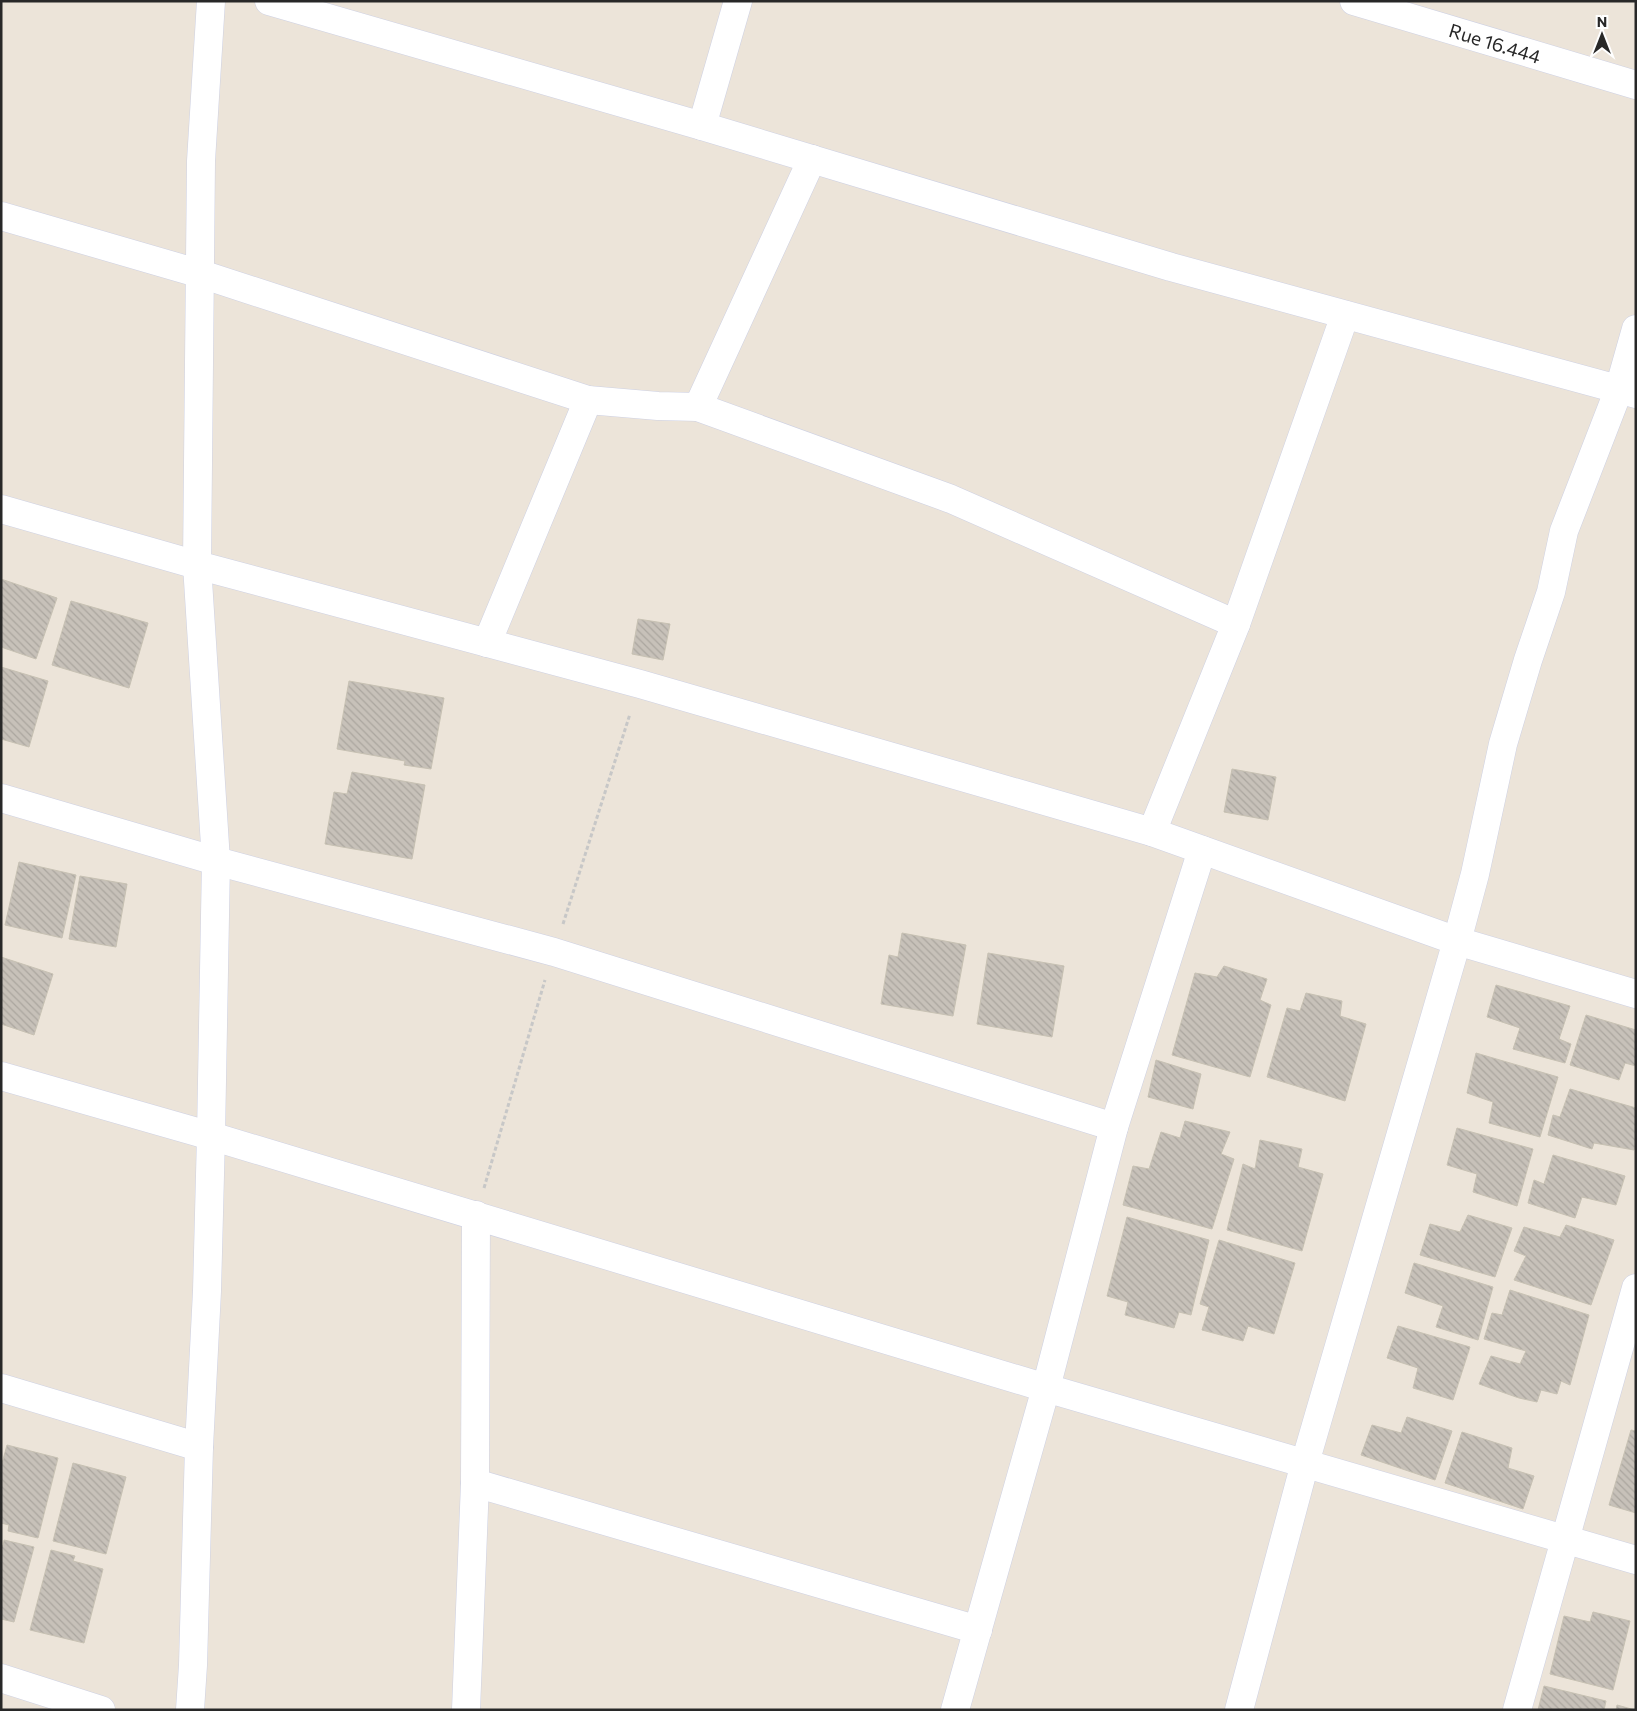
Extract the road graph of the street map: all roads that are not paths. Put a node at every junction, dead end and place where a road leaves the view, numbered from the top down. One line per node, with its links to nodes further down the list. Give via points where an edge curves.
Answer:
1 (211, 1): 9 (street, via 201,161)
2 (269, 1): 6 (street)
3 (738, 1): 6 (street)
4 (1354, 1): 5 (street, Rue 16.444)
5 (1636, 85)
6 (702, 126): 7 (street)
7 (812, 159): 10 (street, via 1171,267); 14 (street)
8 (1, 216): 9 (street)
9 (201, 274): 13 (street); 16 (street)
10 (1345, 315): 12 (street); 17 (street)
11 (1636, 329): 12 (street)
12 (1627, 391): 23 (street, via 1564,532 1551,592 1503,744)
13 (588, 400): 14 (street); 18 (street)
14 (698, 407): 17 (street, via 951,499)
15 (1, 509): 16 (street)
16 (197, 565): 18 (street); 22 (street)
17 (1236, 624): 20 (street)
18 (487, 643): 20 (street)
19 (1, 798): 22 (street)
20 (1152, 832): 21 (street)
21 (1202, 850): 23 (street); 26 (street)
22 (216, 861): 26 (street, via 554,952); 27 (street)
23 (1457, 941): 24 (street); 33 (street)
24 (1636, 994)
25 (1, 1076): 27 (street)
26 (1114, 1127): 31 (street)
27 (211, 1136): 28 (street); 32 (street)
28 (476, 1215): 31 (street); 34 (street)
29 (1636, 1288): 35 (street)
30 (1, 1388): 32 (street)
31 (1046, 1388): 33 (street); 37 (street)
32 (199, 1447): 40 (street)
33 (1305, 1463): 35 (street); 43 (street)
34 (475, 1482): 37 (street); 41 (street)
35 (1566, 1539): 36 (street); 44 (street)
36 (1636, 1560)
37 (978, 1630): 42 (street)
38 (1, 1678): 39 (street)
39 (101, 1710)
40 (190, 1710)
41 (466, 1710)
42 (955, 1710)
43 (1238, 1710)
44 (1517, 1710)

